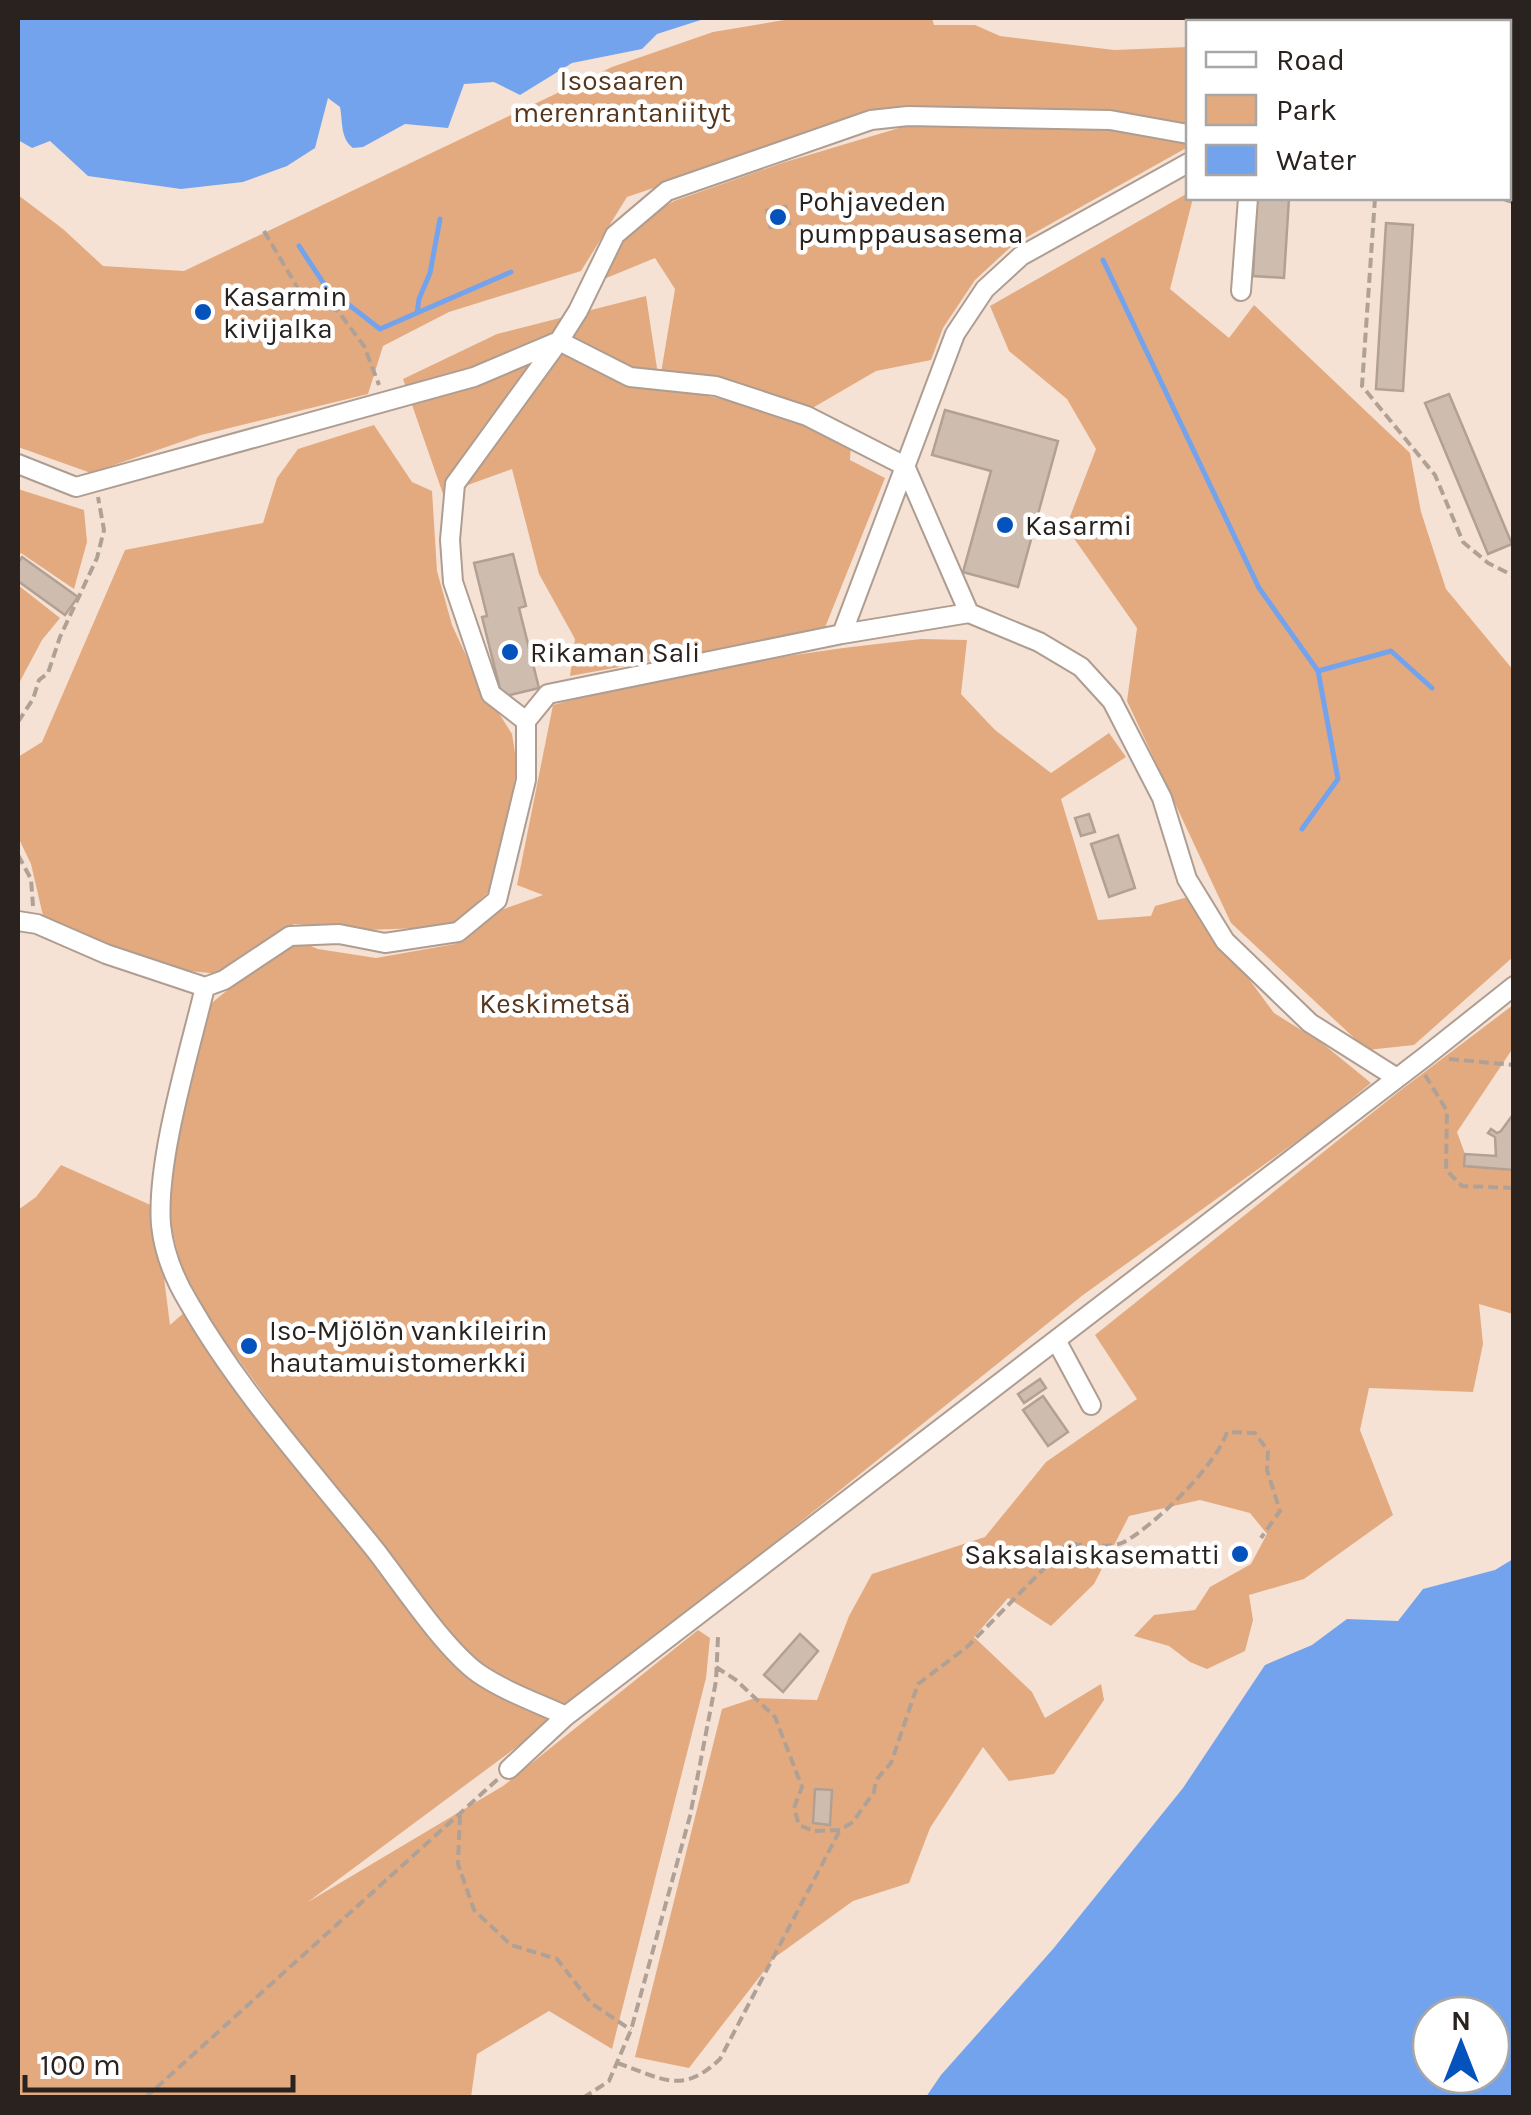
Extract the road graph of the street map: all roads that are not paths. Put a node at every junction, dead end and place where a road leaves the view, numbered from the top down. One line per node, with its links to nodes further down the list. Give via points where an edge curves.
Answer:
1 (1186, 134): 5 (lane, via 1110,120 908,116 820,136 667,191 615,235)
2 (1186, 163): 7 (lane, via 1021,256 985,289 955,334)
3 (1248, 200): 4 (lane)
4 (1242, 291)
5 (559, 341): 6 (lane, via 474,378 76,487); 7 (lane, via 630,377 716,386 806,416); 10 (lane, via 454,484 453,582 491,694)
6 (18, 464)
7 (905, 466): 8 (lane); 9 (lane)
8 (968, 613): 9 (lane); 14 (lane, via 1081,666 1112,701 1162,798 1187,878 1226,942 1310,1023)
9 (842, 634): 10 (lane, via 548,694)
10 (526, 721): 13 (lane, via 526,780 496,900 471,922 458,932 385,943 339,934 290,936)
11 (18, 920): 13 (lane)
12 (1514, 986): 14 (lane)
13 (204, 988): 17 (lane, via 162,1197 167,1253 181,1288 258,1403 436,1628 477,1672)
14 (1397, 1078): 15 (lane)
15 (1056, 1340): 16 (lane); 17 (lane)
16 (1091, 1405)
17 (566, 1716): 18 (lane)
18 (509, 1769)

